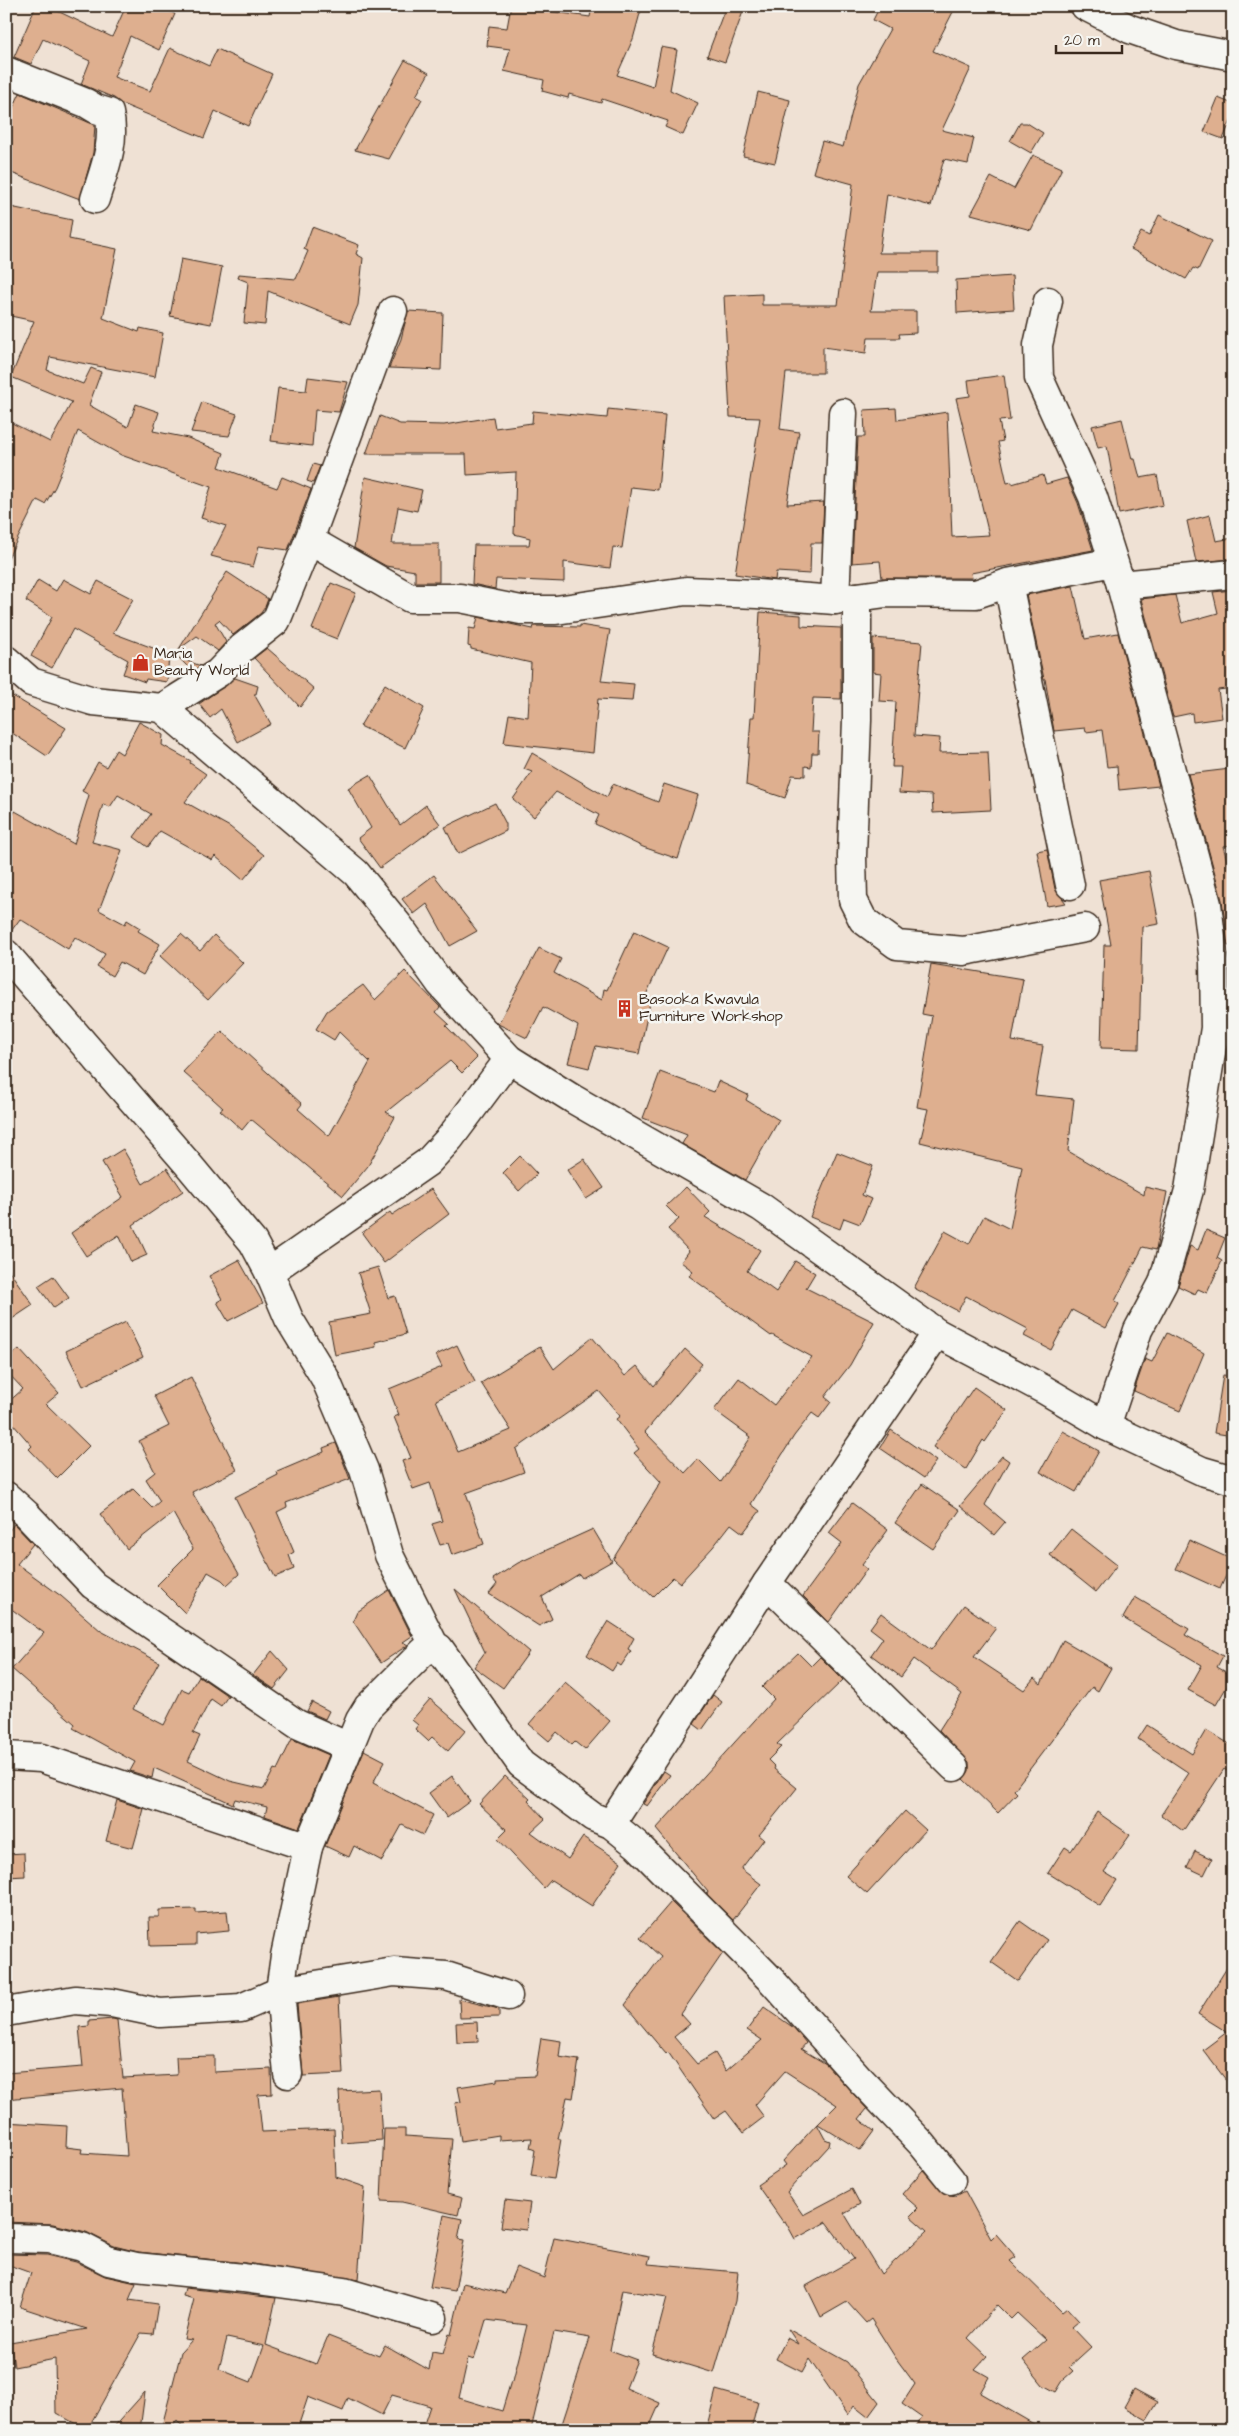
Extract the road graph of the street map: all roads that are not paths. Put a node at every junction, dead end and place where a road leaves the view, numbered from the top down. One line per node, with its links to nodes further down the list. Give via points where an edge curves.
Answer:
1 (1085, 6): 2 (street, via 1139,32 1176,45)
2 (1233, 56)
3 (6, 71): 4 (street, via 109,112 112,144)
4 (95, 199)
5 (1048, 302): 9 (street, via 1038,345 1039,378 1093,497)
6 (393, 311): 8 (street)
7 (843, 413): 12 (street)
8 (310, 540): 12 (street, via 410,598 460,598 521,610 556,610 686,591); 14 (street, via 276,621 242,648 218,673)
9 (1117, 573): 10 (street); 11 (street); 21 (street, via 1207,904 1214,962 1215,1028 1189,1190 1163,1283 1138,1330)
10 (1233, 574)
11 (1008, 583): 12 (street, via 976,594 886,593); 15 (street)
12 (846, 598): 16 (street, via 857,720 853,900 863,920 896,945 964,951)
13 (6, 660): 14 (street, via 40,685 93,701)
14 (162, 708): 18 (street, via 356,873 440,984)
15 (1070, 885)
16 (1084, 928)
17 (6, 954): 19 (street, via 199,1177 252,1242)
18 (509, 1059): 19 (street, via 428,1162); 20 (street, via 573,1100 761,1207)
19 (269, 1272): 25 (street, via 289,1319 325,1378 364,1470 389,1555)
20 (938, 1333): 21 (street); 24 (street)
21 (1106, 1426): 22 (street, via 1202,1471)
22 (1233, 1480)
23 (6, 1496): 26 (street, via 93,1585 297,1724)
24 (767, 1583): 28 (street); 29 (street)
25 (435, 1647): 26 (street, via 423,1652 368,1708); 29 (street, via 521,1764 593,1816)
26 (349, 1747): 30 (street)
27 (6, 1756): 30 (street, via 41,1758)
28 (954, 1767)
29 (611, 1824): 35 (street, via 637,1845 773,1982 922,2144)
30 (308, 1847): 31 (street)
31 (280, 1992): 32 (street, via 394,1972 446,1976); 33 (street, via 241,2008 185,2013 160,2013 112,2003 76,2000); 34 (street)
32 (508, 1996)
33 (6, 2012)
34 (288, 2074)
35 (951, 2180)
36 (6, 2238): 37 (street, via 49,2239 136,2267 344,2292)
37 (433, 2318)

